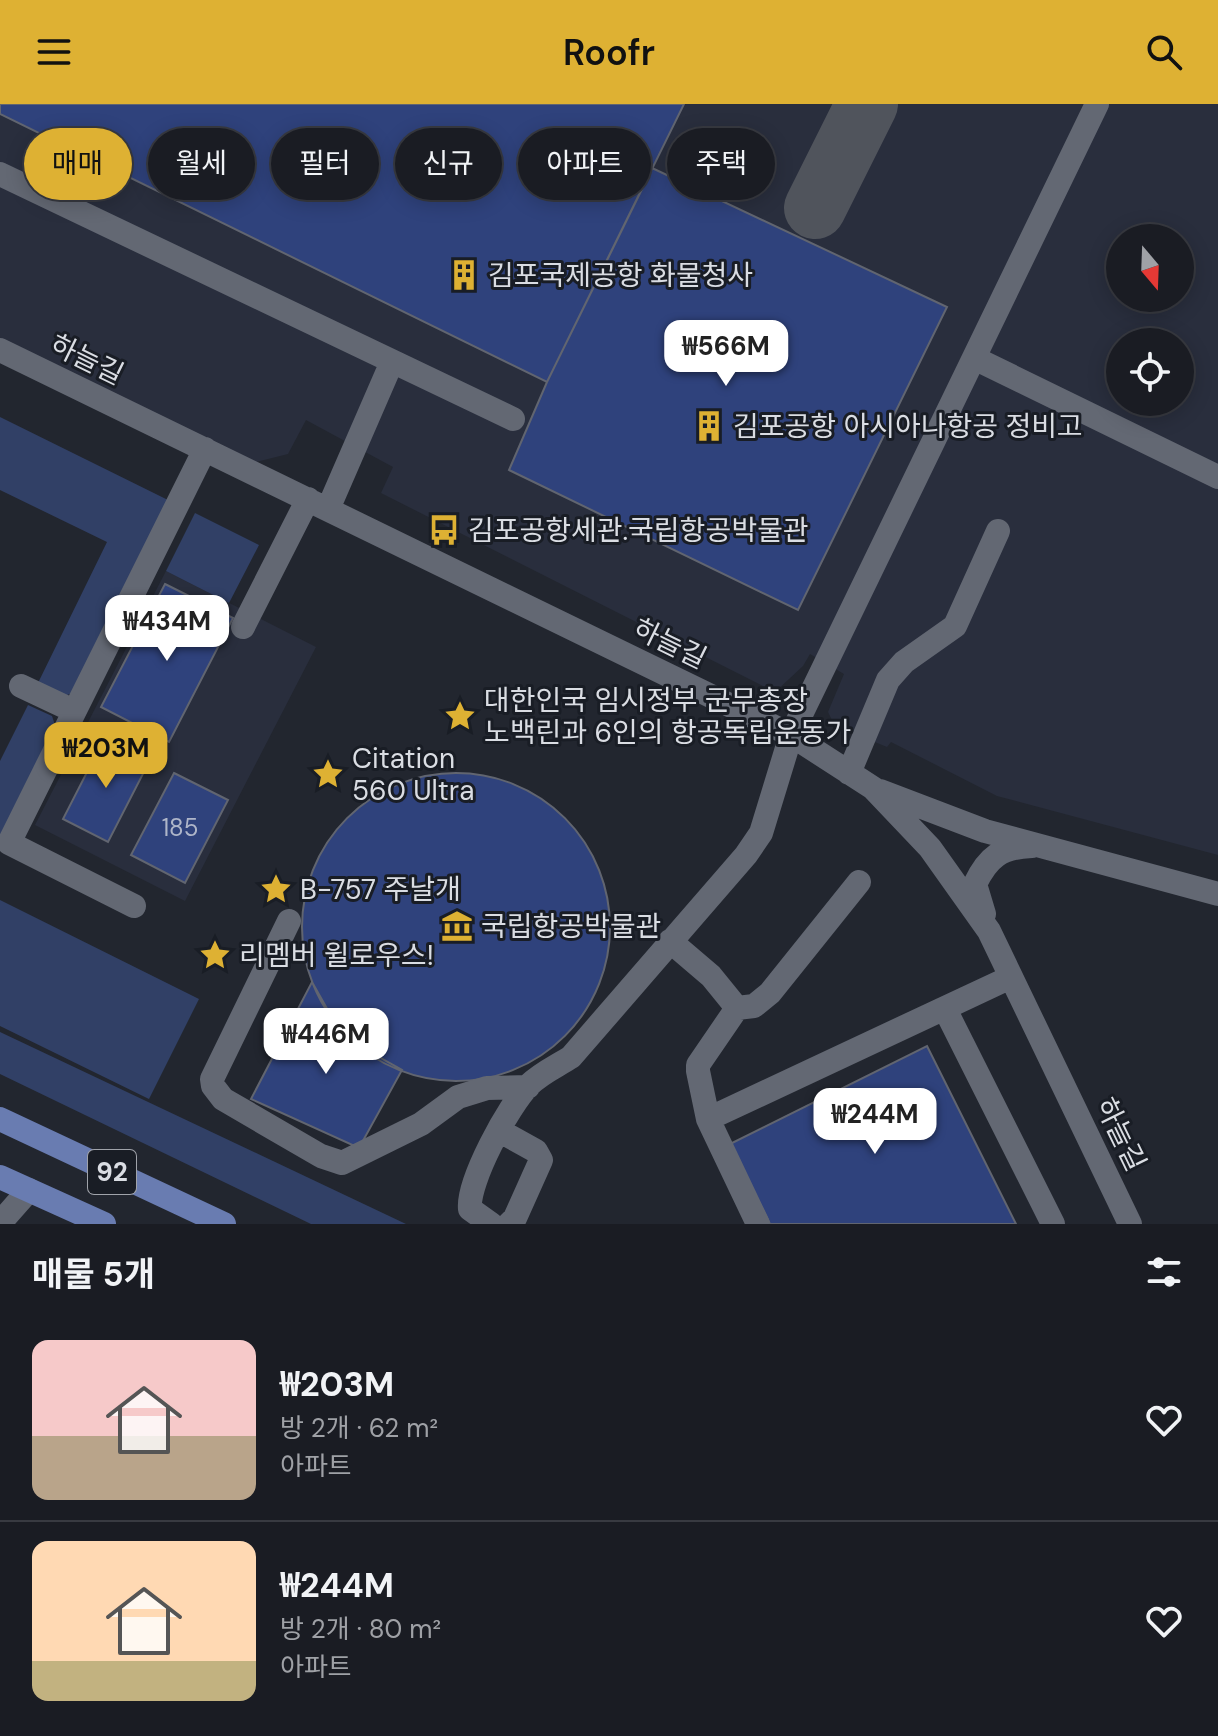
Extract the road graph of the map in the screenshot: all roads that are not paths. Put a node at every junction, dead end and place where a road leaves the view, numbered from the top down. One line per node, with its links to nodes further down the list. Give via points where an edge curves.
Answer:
1 (1097, 104): 4 (street)
2 (0, 174): 5 (street)
3 (2, 355): 7 (street, 하늘길)
4 (974, 358): 8 (street); 14 (street)
5 (391, 364): 6 (street); 9 (street)
6 (513, 419)
7 (205, 449): 9 (street, 하늘길); 13 (street)
8 (1218, 477)
9 (318, 504): 11 (street); 14 (street, 하늘길)
10 (998, 531): 15 (street, via 955,626 888,680)
11 (243, 627)
12 (21, 686): 13 (street)
13 (74, 711): 20 (street, via 9,843)
14 (791, 735): 15 (street, 하늘길); 23 (street, via 761,833)
15 (849, 773): 16 (street, 하늘길)
16 (873, 788): 17 (street, via 985,831); 22 (street, 하늘길, via 930,848)
17 (1042, 846): 19 (street); 22 (street, via 1007,847 985,863 975,884)
18 (859, 882): 25 (street, via 770,993 754,1006)
19 (1218, 894)
20 (134, 906)
21 (289, 921): 27 (street, via 212,1079 223,1099 342,1163 412,1129 458,1097 487,1088)
22 (989, 931): 24 (street, 하늘길)
23 (670, 941): 25 (street, via 711,976); 27 (street, via 571,1057)
24 (1011, 977): 26 (street); 33 (street, 하늘길)
25 (737, 1008): 29 (street, via 698,1065)
26 (945, 1009): 29 (street); 40 (street)
27 (528, 1087): 30 (street)
28 (0, 1119): 36 (main road, 92)
29 (708, 1119): 39 (street)
30 (500, 1131): 37 (street, via 469,1201 474,1215); 38 (street, via 536,1151 541,1160)
31 (0, 1177): 32 (main road, 92)
32 (29, 1190): 34 (street); 35 (main road, 92)
33 (1119, 1200): 41 (street, 하늘길); 42 (street)
34 (0, 1223)
35 (104, 1224)
36 (224, 1224)
37 (491, 1224)
38 (509, 1224)
39 (758, 1224)
40 (1053, 1224)
41 (1130, 1224)
42 (1141, 1224)

